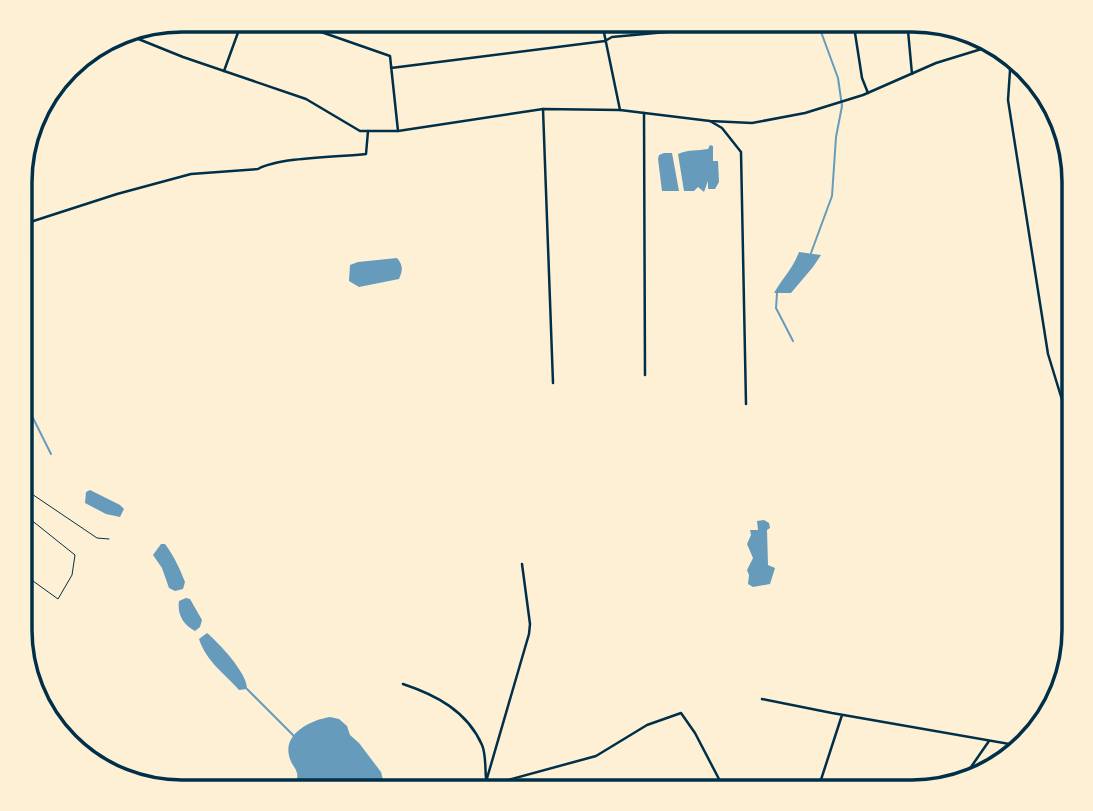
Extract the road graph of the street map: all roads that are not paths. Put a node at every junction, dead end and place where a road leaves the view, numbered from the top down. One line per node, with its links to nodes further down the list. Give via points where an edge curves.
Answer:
1 (238, 32): 12 (street)
2 (326, 32): 10 (street, via 390,56)
3 (604, 32): 8 (street)
4 (667, 32): 8 (street)
5 (855, 32): 14 (street)
6 (908, 32): 13 (street)
7 (137, 38): 12 (street)
8 (605, 41): 10 (street); 16 (street)
9 (981, 49): 13 (street)
10 (391, 68): 20 (street)
11 (1011, 69): 24 (street, via 1010,113 1048,354)
12 (224, 71): 19 (street, via 306,99 360,131)
13 (912, 74): 14 (street)
14 (868, 93): 18 (street, via 805,113 752,123)
15 (543, 109): 16 (street); 20 (street); 23 (street)
16 (620, 110): 17 (street)
17 (644, 113): 18 (street); 22 (street)
18 (710, 121): 25 (street, via 722,128 741,152)
19 (368, 131): 20 (street); 21 (street, via 366,154 191,174)
20 (398, 131)
21 (32, 221)
22 (645, 375)
23 (553, 383)
24 (1061, 397)
25 (747, 404)
26 (522, 564): 33 (street, via 529,634)
27 (403, 684): 34 (street, via 429,693 466,719 483,747)
28 (762, 699): 29 (street)
29 (842, 715): 30 (street); 37 (street)
30 (989, 740): 31 (street); 32 (street)
31 (1009, 744)
32 (971, 767)
33 (486, 779)
34 (486, 779)
35 (510, 779): 36 (street, via 596,756 647,725 681,713)
36 (719, 780)
37 (821, 780)

